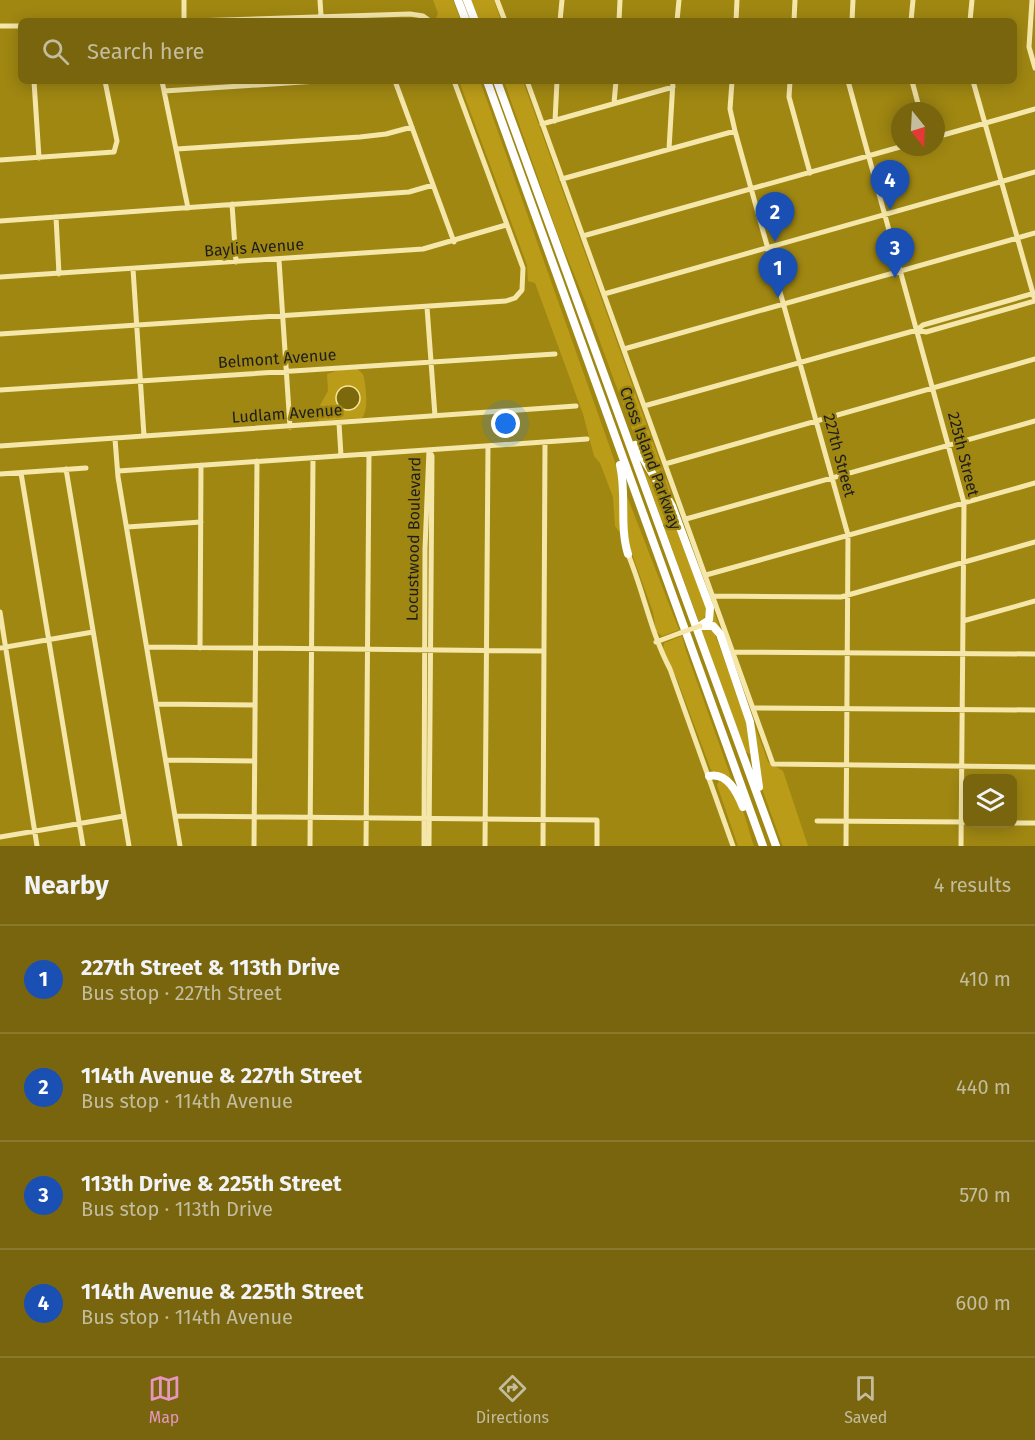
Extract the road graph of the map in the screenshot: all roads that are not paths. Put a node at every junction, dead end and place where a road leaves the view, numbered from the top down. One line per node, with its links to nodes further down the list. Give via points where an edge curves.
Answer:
1 (184, 0): 18 (street)
2 (320, 0): 17 (street)
3 (458, 0): 22 (highway)
4 (467, 0): 23 (highway)
5 (497, 0): 16 (street)
6 (503, 0): 16 (street)
7 (562, 0): 25 (street)
8 (620, 0): 26 (street)
9 (679, 0): 27 (street)
10 (737, 0): 28 (street)
11 (795, 0): 29 (street)
12 (853, 0): 30 (street)
13 (913, 0): 31 (street)
14 (972, 0): 32 (street)
15 (1032, 0): 35 (street, via 1029,47)
16 (502, 12): 24 (street)
17 (321, 16): 19 (street); 20 (street)
18 (184, 18)
19 (269, 18)
20 (372, 18): 21 (street)
21 (424, 18)
22 (465, 18)
23 (474, 18)
24 (504, 18)
25 (560, 18)
26 (619, 18)
27 (677, 18)
28 (736, 18)
29 (794, 18)
30 (852, 18)
31 (911, 18)
32 (970, 18)
33 (0, 26): 34 (street)
34 (18, 26)
35 (1035, 68)
36 (34, 84): 67 (street)
37 (105, 84): 67 (street, via 116,149 109,154)
38 (163, 84): 53 (street)
39 (276, 84): 53 (street)
40 (396, 84): 60 (street)
41 (455, 84): 80 (street)
42 (488, 84): 117 (highway, Cross Island Parkway)
43 (498, 84): 115 (highway, Cross Island Parkway)
44 (528, 84): 59 (street, Cross Island Parkway)
45 (557, 84): 57 (street)
46 (616, 84): 55 (street)
47 (673, 84): 55 (street); 64 (street)
48 (732, 84): 61 (street, 227th Street, via 730,109)
49 (790, 84): 70 (street, via 789,97)
50 (849, 84): 66 (street, 225th Street)
51 (913, 84): 54 (street)
52 (974, 84): 58 (street)
53 (164, 92): 63 (street)
54 (918, 102)
55 (614, 104): 57 (street)
56 (1035, 109): 58 (street)
57 (555, 121): 59 (street)
58 (985, 123): 62 (street); 72 (street)
59 (542, 124): 71 (street, Cross Island Parkway)
60 (412, 127): 63 (street, via 360,137); 73 (street)
61 (735, 131): 64 (street); 74 (street, 227th Street)
62 (945, 134)
63 (177, 149): 76 (street)
64 (669, 149): 71 (street)
65 (891, 150): 66 (street)
66 (868, 156): 70 (street); 77 (street, 225th Street)
67 (39, 158): 68 (street)
68 (0, 160)
69 (1035, 172): 72 (street)
70 (810, 173): 74 (street)
71 (562, 179): 82 (street, Cross Island Parkway)
72 (1001, 182): 77 (street); 83 (street)
73 (433, 185): 75 (street, via 409,192); 84 (street)
74 (752, 189): 82 (street); 85 (street, 227th Street)
75 (232, 204): 76 (street); 87 (street)
76 (188, 208): 78 (street)
77 (885, 215): 85 (street); 89 (street, 225th Street)
78 (56, 218): 79 (street); 90 (street)
79 (0, 221)
80 (506, 225): 84 (street, Baylis Avenue); 96 (street, via 523,268 522,290 515,298)
81 (1035, 233): 83 (street)
82 (583, 236): 92 (street, Cross Island Parkway)
83 (1017, 238): 89 (street); 93 (street)
84 (454, 242): 86 (street, Baylis Avenue, via 423,249)
85 (768, 248): 92 (street); 95 (street, 227th Street)
86 (279, 260): 87 (street, Baylis Avenue); 98 (street)
87 (236, 262): 88 (street, Baylis Avenue)
88 (133, 269): 90 (street, Baylis Avenue); 100 (street)
89 (900, 271): 95 (street); 101 (street, 225th Street)
90 (59, 274): 91 (street, Baylis Avenue)
91 (0, 277)
92 (604, 294): 103 (street, Cross Island Parkway)
93 (1034, 294): 94 (street); 97 (street)
94 (1035, 301): 99 (street)
95 (784, 304): 103 (street); 107 (street, 227th Street)
96 (427, 307): 98 (street); 106 (street)
97 (975, 310): 99 (street); 101 (street)
98 (282, 315): 100 (street); 108 (street)
99 (977, 318): 101 (street, via 926,332)
100 (137, 325): 102 (street); 109 (street)
101 (917, 330): 107 (street); 110 (street, 225th Street)
102 (0, 334)
103 (624, 349): 113 (street, Cross Island Parkway)
104 (555, 354): 106 (street, Belmont Avenue)
105 (1035, 359): 110 (street)
106 (432, 362): 108 (street, Belmont Avenue); 114 (street)
107 (800, 362): 113 (street); 116 (street, 227th Street)
108 (286, 371): 109 (street, Belmont Avenue); 120 (street)
109 (140, 381): 111 (street, Belmont Avenue); 121 (street)
110 (933, 387): 116 (street); 125 (street, 225th Street)
111 (0, 390)
112 (576, 406): 114 (street, Ludlam Avenue)
113 (644, 406): 133 (street, Cross Island Parkway)
114 (435, 416): 119 (street, Ludlam Avenue)
115 (621, 420): 156 (highway, via 677,518 710,608 709,620); 186 (highway, Cross Island Parkway)
116 (816, 420): 133 (street); 140 (street, 227th Street)
117 (609, 421): 148 (highway, via 623,480); 204 (highway, Cross Island Parkway)
118 (1035, 421): 125 (street)
119 (339, 423): 120 (street, Ludlam Avenue); 130 (street)
120 (290, 427): 121 (street, Ludlam Avenue)
121 (144, 436): 122 (street, Ludlam Avenue)
122 (115, 439): 126 (street, Ludlam Avenue); 137 (street)
123 (586, 439): 124 (street)
124 (545, 442): 127 (street); 168 (street)
125 (949, 445): 140 (street); 142 (street, 225th Street)
126 (0, 446)
127 (488, 446): 128 (street); 167 (street)
128 (429, 450): 129 (street); 166 (street, Locustwood Boulevard, via 432,456)
129 (369, 454): 130 (street); 165 (street)
130 (341, 456): 131 (street)
131 (313, 458): 132 (street); 164 (street)
132 (257, 462): 134 (street); 163 (street)
133 (665, 464): 143 (street, Cross Island Parkway)
134 (201, 465): 137 (street); 144 (street)
135 (86, 468): 136 (street)
136 (66, 469): 138 (street); 157 (street)
137 (118, 471): 145 (street)
138 (21, 473): 139 (street); 158 (street)
139 (0, 474)
140 (832, 478): 143 (street); 146 (street, 227th Street)
141 (1035, 483): 142 (street)
142 (964, 502): 146 (street); 149 (street, 225th Street)
143 (686, 519): 150 (street, Cross Island Parkway)
144 (201, 522): 145 (street); 162 (street)
145 (127, 527): 161 (street)
146 (848, 535): 150 (street); 151 (street, 227th Street)
147 (1035, 542): 149 (street)
148 (628, 554): 159 (street)
149 (964, 562): 151 (street); 155 (street, 225th Street)
150 (706, 575): 152 (street, Cross Island Parkway)
151 (848, 595): 152 (street); 170 (street, 227th Street)
152 (714, 596): 169 (street, Cross Island Parkway)
153 (1035, 601): 155 (street)
154 (0, 612): 160 (street)
155 (963, 621): 171 (street, 225th Street)
156 (700, 626): 159 (street, bridge); 186 (highway, via 710,625 718,632 748,714)
157 (93, 632): 158 (street); 187 (street)
158 (49, 639): 160 (street); 198 (street)
159 (656, 642): 184 (street, via 670,669)
160 (2, 647): 202 (street)
161 (147, 648): 162 (street); 173 (street)
162 (200, 648): 163 (street)
163 (256, 649): 164 (street); 174 (street)
164 (312, 650): 165 (street); 190 (street)
165 (368, 650): 166 (street); 191 (street)
166 (428, 650): 167 (street); 192 (street, Locustwood Boulevard)
167 (487, 651): 168 (street); 193 (street)
168 (543, 651): 194 (street)
169 (734, 652): 170 (street); 175 (street, Cross Island Parkway)
170 (847, 653): 171 (street); 176 (street, 227th Street)
171 (963, 654): 172 (street); 177 (street, 225th Street)
172 (1035, 654)
173 (157, 704): 174 (street); 179 (street)
174 (255, 705): 180 (street)
175 (754, 708): 176 (street); 181 (street, Cross Island Parkway, via 773,764)
176 (847, 709): 177 (street); 181 (street, 227th Street)
177 (963, 710): 178 (street); 182 (street, 225th Street)
178 (1035, 710)
179 (166, 760): 180 (street); 188 (street)
180 (255, 761): 189 (street)
181 (846, 765): 182 (street); 196 (street, 227th Street)
182 (962, 766): 183 (street); 185 (street, 225th Street)
183 (1035, 766)
184 (709, 776): 204 (highway, via 720,777 732,786); 218 (street)
185 (963, 785)
186 (763, 810): 205 (highway, Cross Island Parkway)
187 (124, 816): 198 (street); 208 (street)
188 (175, 816): 189 (street); 209 (street)
189 (255, 817): 190 (street); 210 (street)
190 (311, 818): 191 (street); 211 (street)
191 (367, 818): 192 (street); 212 (street)
192 (426, 818): 193 (street); 213 (street, Locustwood Boulevard); 214 (street, Locustwood Boulevard)
193 (486, 819): 194 (street); 215 (street)
194 (543, 819): 216 (street); 217 (street, via 597,820)
195 (818, 821): 196 (street)
196 (846, 821): 197 (street); 219 (street, 227th Street)
197 (963, 822)
198 (80, 823): 202 (street); 207 (street)
199 (1017, 823): 200 (street)
200 (1035, 823)
201 (964, 828): 220 (street, 225th Street)
202 (35, 831): 203 (street); 206 (street)
203 (0, 837)
204 (760, 840)
205 (775, 844)
206 (37, 846)
207 (83, 846)
208 (129, 846)
209 (180, 846)
210 (255, 846)
211 (310, 846)
212 (366, 846)
213 (423, 846)
214 (429, 846)
215 (485, 846)
216 (543, 846)
217 (597, 846)
218 (734, 846)
219 (846, 846)
220 (962, 846)

